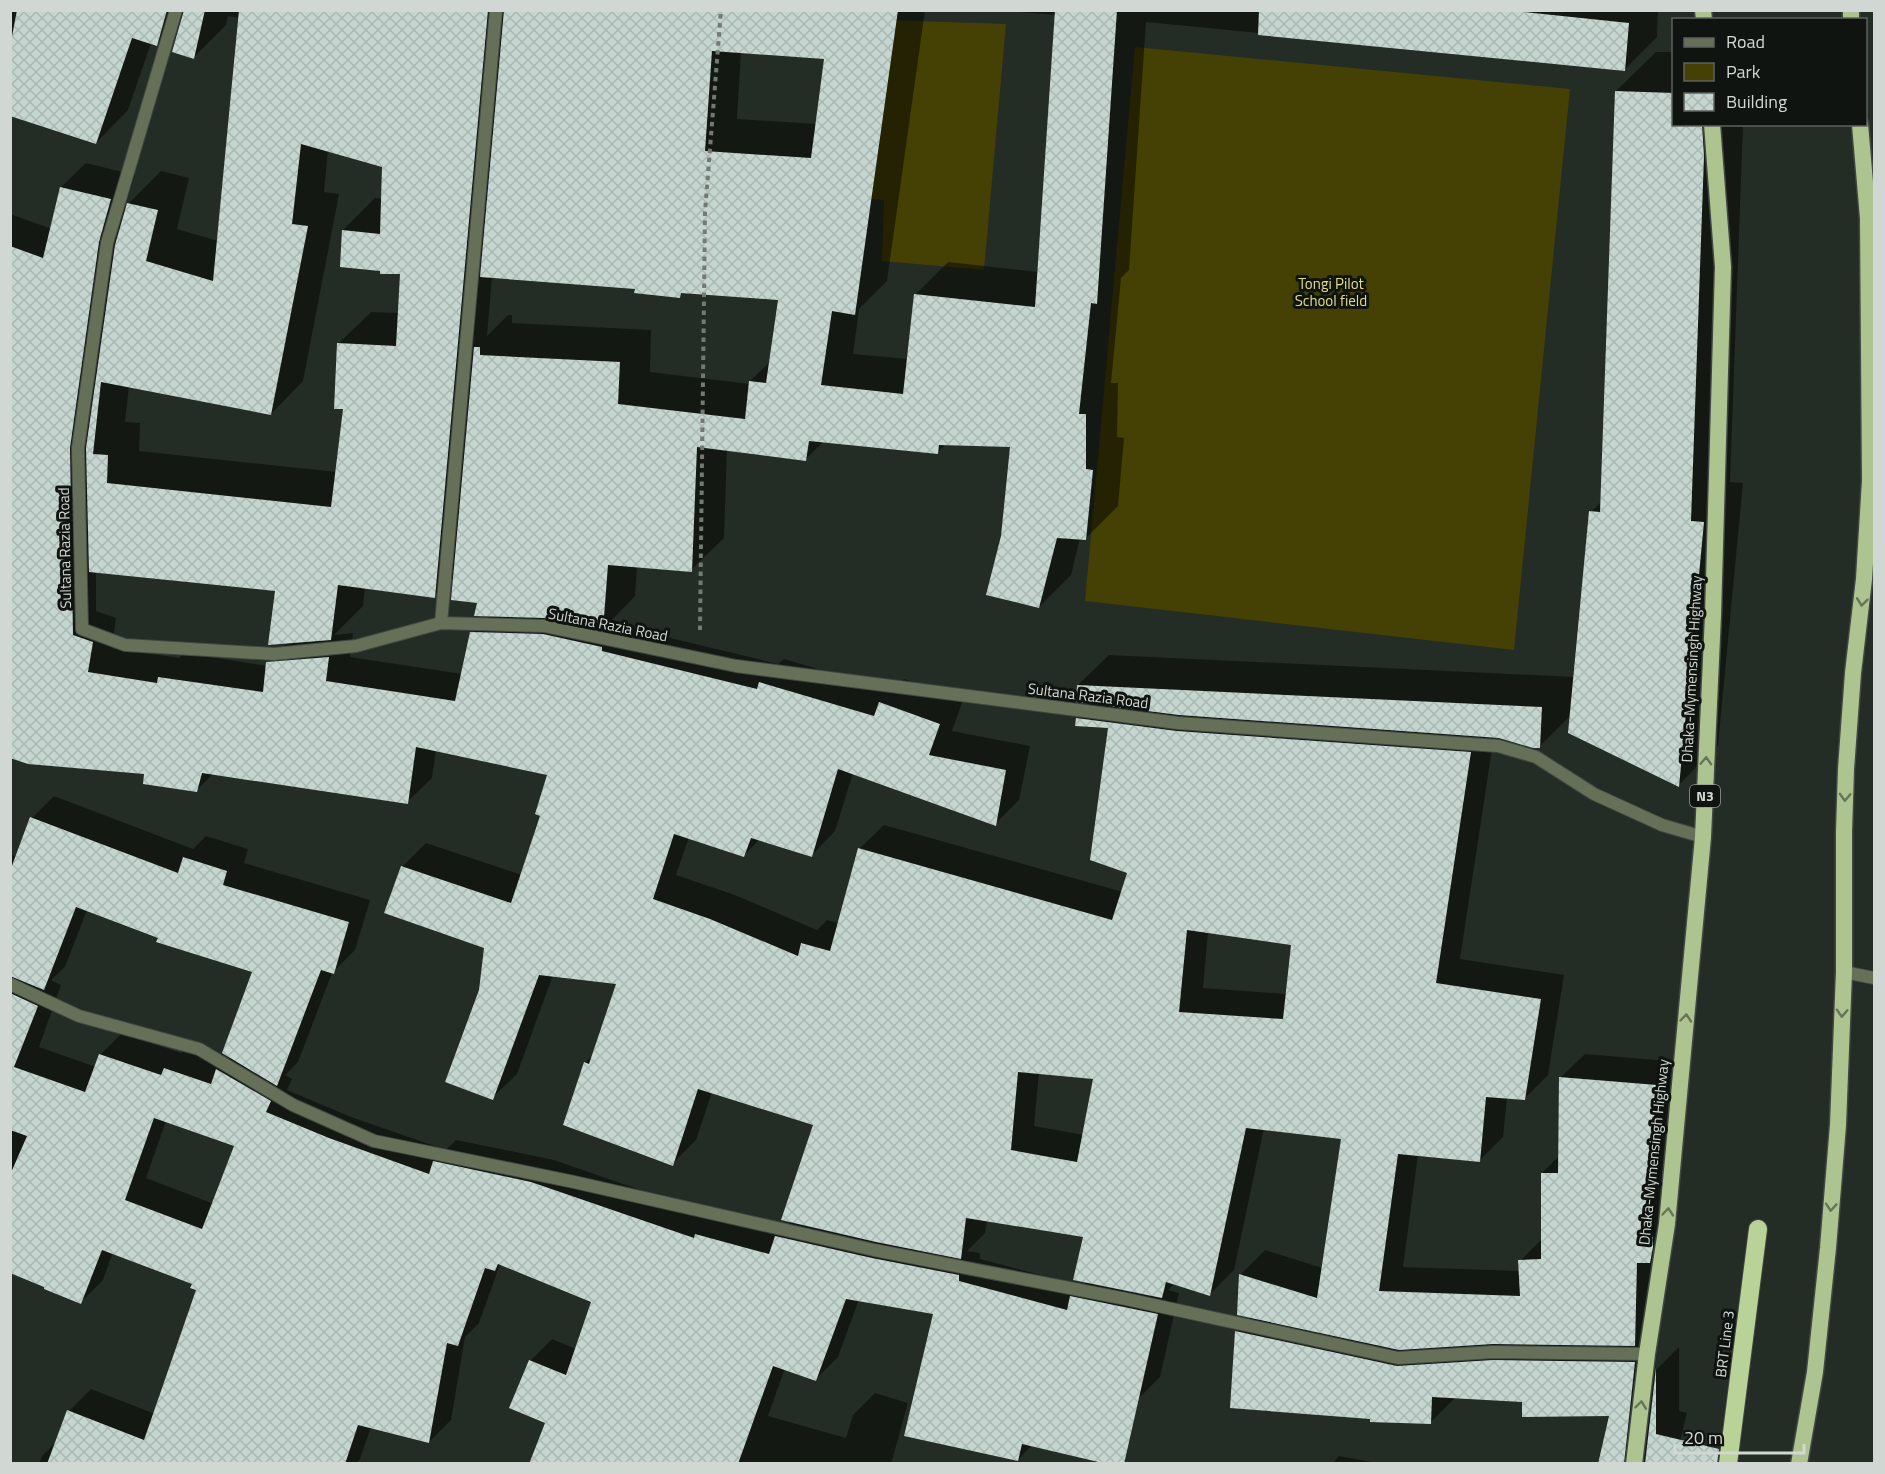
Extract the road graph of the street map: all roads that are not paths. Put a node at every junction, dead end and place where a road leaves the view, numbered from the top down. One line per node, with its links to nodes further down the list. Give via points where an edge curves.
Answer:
1 (176, 10): 5 (street, Sultana Razia Road, via 107,243 78,448 82,629 125,645 274,654 357,646)
2 (496, 10): 5 (street)
3 (1712, 126): 6 (highway, Dhaka-Mymensingh Highway / N3, one-way to 3, via 1714,603 1723,267)
4 (1860, 126): 7 (highway, one-way to 7, via 1868,218 1869,481 1846,769)
5 (441, 623): 6 (street, Sultana Razia Road, via 544,626 736,666 1178,723 1498,746 1536,757 1594,794 1662,825)
6 (1702, 837): 11 (highway, Dhaka-Mymensingh Highway / N3, one-way to 6, via 1667,1224)
7 (1844, 972): 8 (street); 14 (highway, one-way to 14, via 1828,1248 1815,1372)
8 (1875, 978)
9 (10, 984): 11 (street, via 80,1016 198,1049 293,1105 374,1141 1398,1358 1493,1352)
10 (1758, 1229): 13 (highway, BRT Line 3)
11 (1647, 1354): 12 (highway, Dhaka-Mymensingh Highway / N3, one-way to 11)
12 (1634, 1464)
13 (1728, 1464)
14 (1799, 1464)

